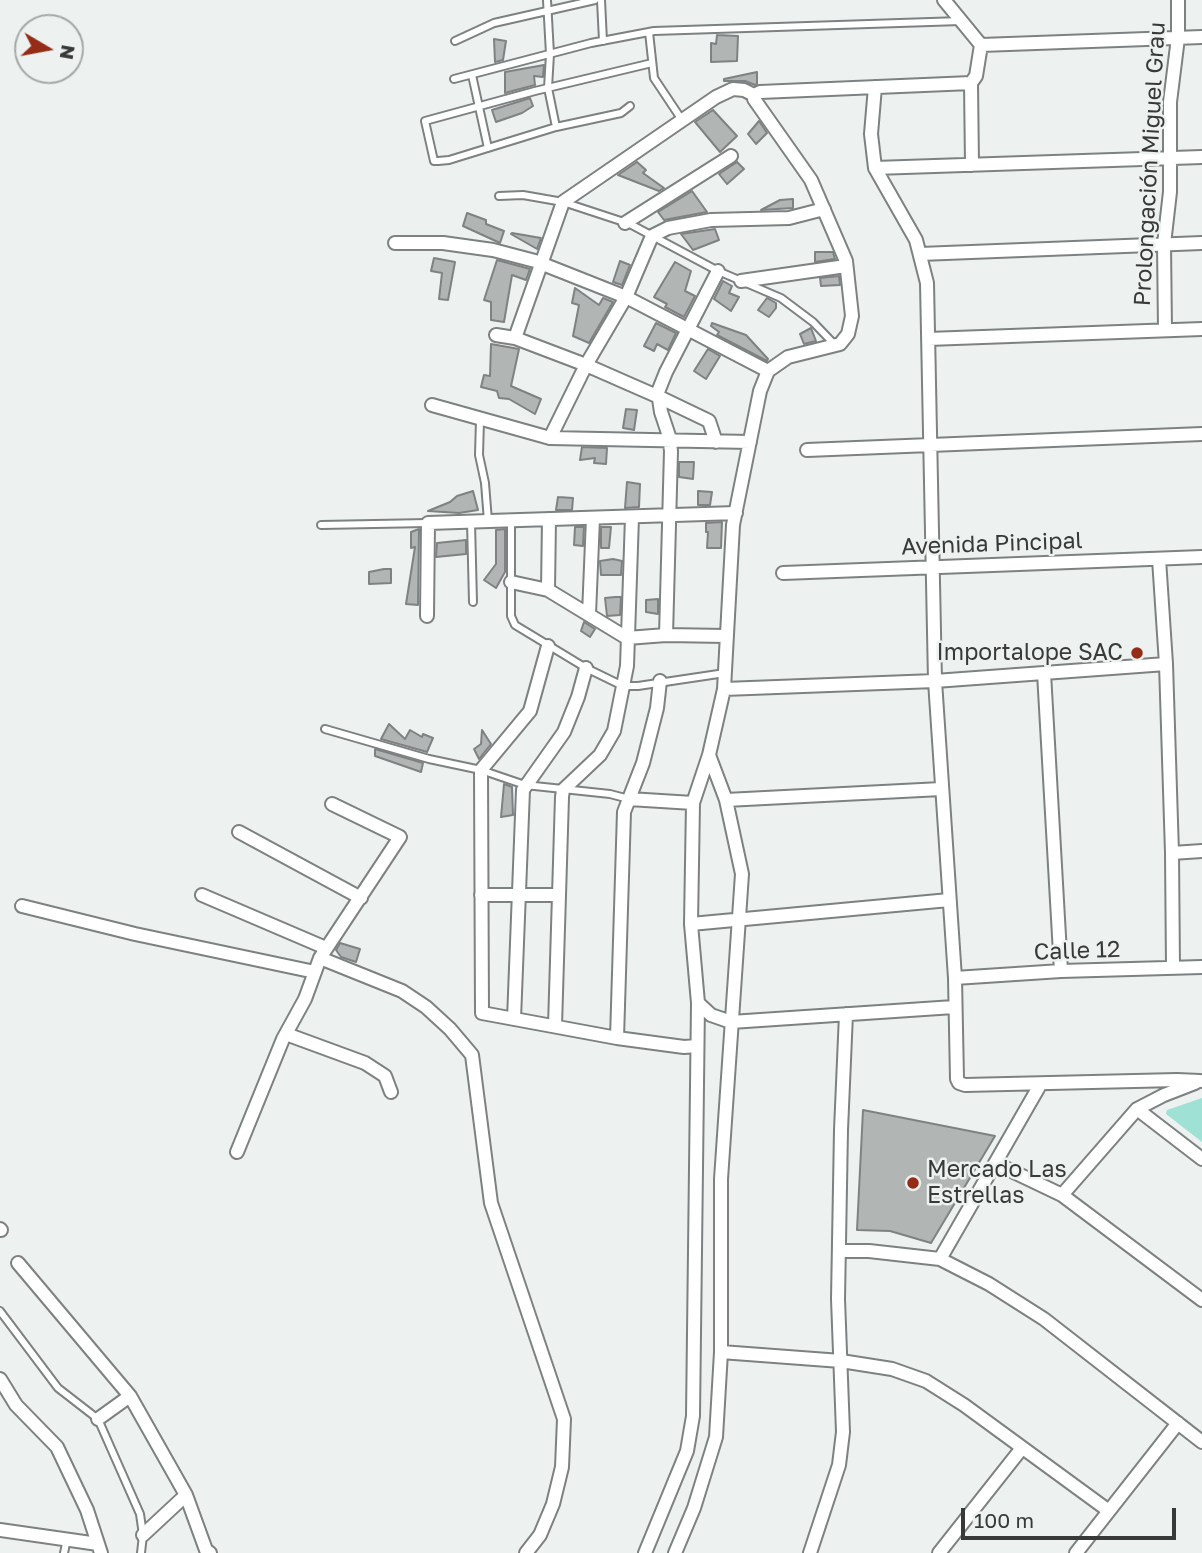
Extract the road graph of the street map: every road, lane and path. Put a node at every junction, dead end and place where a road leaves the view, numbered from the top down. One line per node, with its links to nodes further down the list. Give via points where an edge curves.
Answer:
1 (547, 0): 6 (lane)
2 (595, 0): 6 (lane)
3 (601, 0): 12 (lane)
4 (944, 0): 7 (street)
5 (1178, 0): 10 (street, Prolongación Miguel Grau)
6 (548, 10): 11 (lane, via 494,23); 14 (lane)
7 (961, 21): 8 (lane); 13 (street)
8 (649, 32): 12 (lane); 15 (lane)
9 (1202, 37): 10 (street)
10 (1178, 38): 13 (street); 29 (street, Prolongación Miguel Grau, via 1170,102)
11 (455, 41)
12 (603, 41): 14 (lane)
13 (981, 45): 18 (street)
14 (550, 54): 16 (lane); 20 (lane)
15 (652, 63): 20 (lane); 24 (lane, via 654,78)
16 (472, 75): 17 (lane); 23 (lane)
17 (454, 79)
18 (971, 83): 19 (street); 30 (street)
19 (875, 87): 21 (street); 31 (street, via 871,134)
20 (548, 88): 23 (lane); 25 (lane)
21 (754, 94): 24 (street, via 733,89); 34 (street, via 811,180)
22 (629, 106): 25 (lane, via 621,113)
23 (478, 107): 26 (lane); 26 (lane, via 425,121 434,161)
24 (682, 120): 33 (street)
25 (556, 127): 26 (lane)
26 (488, 148)
27 (731, 156): 35 (street)
28 (1202, 157): 29 (street)
29 (1170, 158): 30 (street); 39 (street, Prolongación Miguel Grau)
30 (972, 165): 31 (street)
31 (875, 168): 40 (street)
32 (499, 196): 33 (lane)
33 (563, 202): 35 (lane); 41 (street)
34 (824, 209): 36 (street, via 789,218 712,220 668,228); 42 (street)
35 (625, 223): 36 (lane)
36 (652, 236): 43 (lane); 45 (street)
37 (395, 243): 41 (street, via 480,248)
38 (1202, 243): 39 (street)
39 (1164, 244): 40 (street); 48 (street, Prolongación Miguel Grau)
40 (920, 254): 51 (street)
41 (541, 264): 45 (street); 50 (street)
42 (846, 266): 44 (street); 52 (street, via 852,316 848,334)
43 (718, 271): 44 (lane); 46 (street)
44 (741, 281): 52 (lane, via 781,298)
45 (626, 297): 46 (street); 53 (street)
46 (688, 329): 54 (street); 55 (street)
47 (1202, 329): 48 (street)
48 (1164, 330): 51 (street)
49 (496, 335): 50 (street)
50 (515, 338): 53 (street)
51 (928, 339): 63 (street)
52 (836, 345): 54 (street, via 788,357)
53 (586, 365): 55 (street); 59 (street)
54 (768, 371): 62 (street)
55 (659, 397): 60 (street); 61 (street, via 709,421)
56 (432, 405): 57 (street)
57 (480, 420): 59 (street); 70 (lane, via 479,455)
58 (1202, 434): 63 (street)
59 (550, 438): 60 (street)
60 (669, 441): 61 (street); 66 (street)
61 (716, 442): 62 (street)
62 (750, 442): 65 (street)
63 (929, 446): 64 (street); 77 (street)
64 (807, 450)
65 (736, 513): 66 (street); 85 (street)
66 (669, 515): 67 (street); 84 (street)
67 (632, 517): 68 (street); 86 (street)
68 (593, 518): 69 (street); 82 (street)
69 (549, 519): 71 (street); 80 (street)
70 (488, 521): 71 (street); 72 (street)
71 (511, 521): 79 (lane)
72 (471, 522): 73 (street); 81 (lane)
73 (428, 523): 74 (lane); 83 (street)
74 (321, 525)
75 (1202, 557): 76 (street, Avenida Pincipal)
76 (1160, 559): 77 (street, Avenida Pincipal); 88 (street)
77 (933, 567): 78 (street, Avenida Pincipal); 93 (street)
78 (783, 573)
79 (510, 582): 80 (street); 87 (lane, via 510,616 515,625)
80 (548, 590): 82 (street)
81 (472, 602)
82 (589, 614): 86 (street)
83 (427, 615)
84 (666, 635): 85 (street); 86 (street)
85 (726, 636): 90 (street)
86 (627, 638): 94 (street)
87 (548, 646): 89 (lane); 98 (street, via 530,711)
88 (1166, 664): 91 (street); 108 (street)
89 (586, 668): 94 (lane); 99 (street, via 564,732)
90 (725, 673): 92 (lane); 95 (street)
91 (1044, 673): 93 (street); 121 (street)
92 (660, 681): 94 (lane); 102 (street, via 643,763)
93 (935, 681): 95 (street); 100 (street)
94 (623, 686): 101 (street, via 614,731 600,755)
95 (724, 689): 97 (street)
96 (325, 729): 98 (lane)
97 (709, 755): 103 (street); 104 (street)
98 (481, 770): 99 (lane); 111 (street)
99 (525, 785): 101 (lane); 109 (street)
100 (941, 789): 103 (street); 114 (street)
101 (564, 790): 102 (lane); 112 (street)
102 (629, 799): 104 (street); 131 (street, via 624,812)
103 (726, 800): 116 (street, via 742,874)
104 (693, 803): 117 (street)
105 (332, 804): 113 (street, via 400,837)
106 (239, 832): 113 (street)
107 (1202, 851): 108 (street)
108 (1172, 853): 120 (street)
109 (519, 894): 111 (street); 112 (street); 127 (street)
110 (202, 895): 118 (street)
111 (481, 895): 127 (street, via 482,1013)
112 (559, 895): 129 (street)
113 (361, 898): 118 (street)
114 (949, 900): 116 (street); 123 (street)
115 (22, 906): 122 (street)
116 (739, 919): 117 (street); 128 (street)
117 (691, 924): 124 (street)
118 (323, 953): 122 (street); 163 (street, via 358,975 402,991 434,1014 472,1055 491,1203 564,1419 562,1467 552,1504 540,1535)
119 (1202, 967): 120 (street, Calle 12)
120 (1173, 968): 121 (street, Calle 12)
121 (1061, 971): 123 (street, Calle 12)
122 (315, 972): 130 (street)
123 (955, 978): 125 (street)
124 (698, 1003): 128 (street, via 711,1015); 132 (street)
125 (954, 1007): 126 (street); 134 (street, via 959,1083)
126 (846, 1014): 128 (street); 141 (street)
127 (514, 1019): 129 (street)
128 (731, 1022): 146 (street, via 721,1179)
129 (555, 1026): 131 (street)
130 (286, 1034): 135 (street, via 365,1063 385,1076); 137 (street)
131 (617, 1038): 132 (street)
132 (697, 1046): 164 (street, via 694,1416 687,1451)
133 (1201, 1081): 134 (street); 136 (street)
134 (1040, 1085): 139 (street)
135 (391, 1092)
136 (1137, 1109): 138 (street); 140 (street)
137 (237, 1152)
138 (1202, 1158)
139 (995, 1163): 140 (street); 142 (street)
140 (1062, 1195): 144 (street)
141 (839, 1251): 142 (street); 147 (street)
142 (940, 1259): 151 (street, via 1044,1319)
143 (18, 1263): 149 (street)
144 (1202, 1300)
145 (0, 1311): 150 (lane, via 58,1388)
146 (721, 1352): 147 (street); 165 (street, via 716,1437)
147 (841, 1361): 153 (street, via 892,1369 926,1381); 166 (street, via 839,1465)
148 (0, 1379): 159 (street, via 16,1405 57,1447 87,1510)
149 (130, 1395): 150 (street); 154 (street)
150 (98, 1419): 157 (lane, via 140,1514)
151 (1178, 1423): 152 (street); 155 (street)
152 (1202, 1442)
153 (1023, 1448): 155 (street); 167 (street)
154 (186, 1495): 157 (street); 162 (street)
155 (1109, 1511): 168 (street)
156 (0, 1530): 158 (street)
157 (143, 1535): 161 (lane)
158 (67, 1539): 159 (street); 160 (lane)
159 (99, 1548)
160 (65, 1553)
161 (141, 1553)
162 (210, 1553)
163 (526, 1553)
164 (645, 1553)
165 (675, 1553)
166 (810, 1553)
167 (940, 1553)
168 (1076, 1553)

